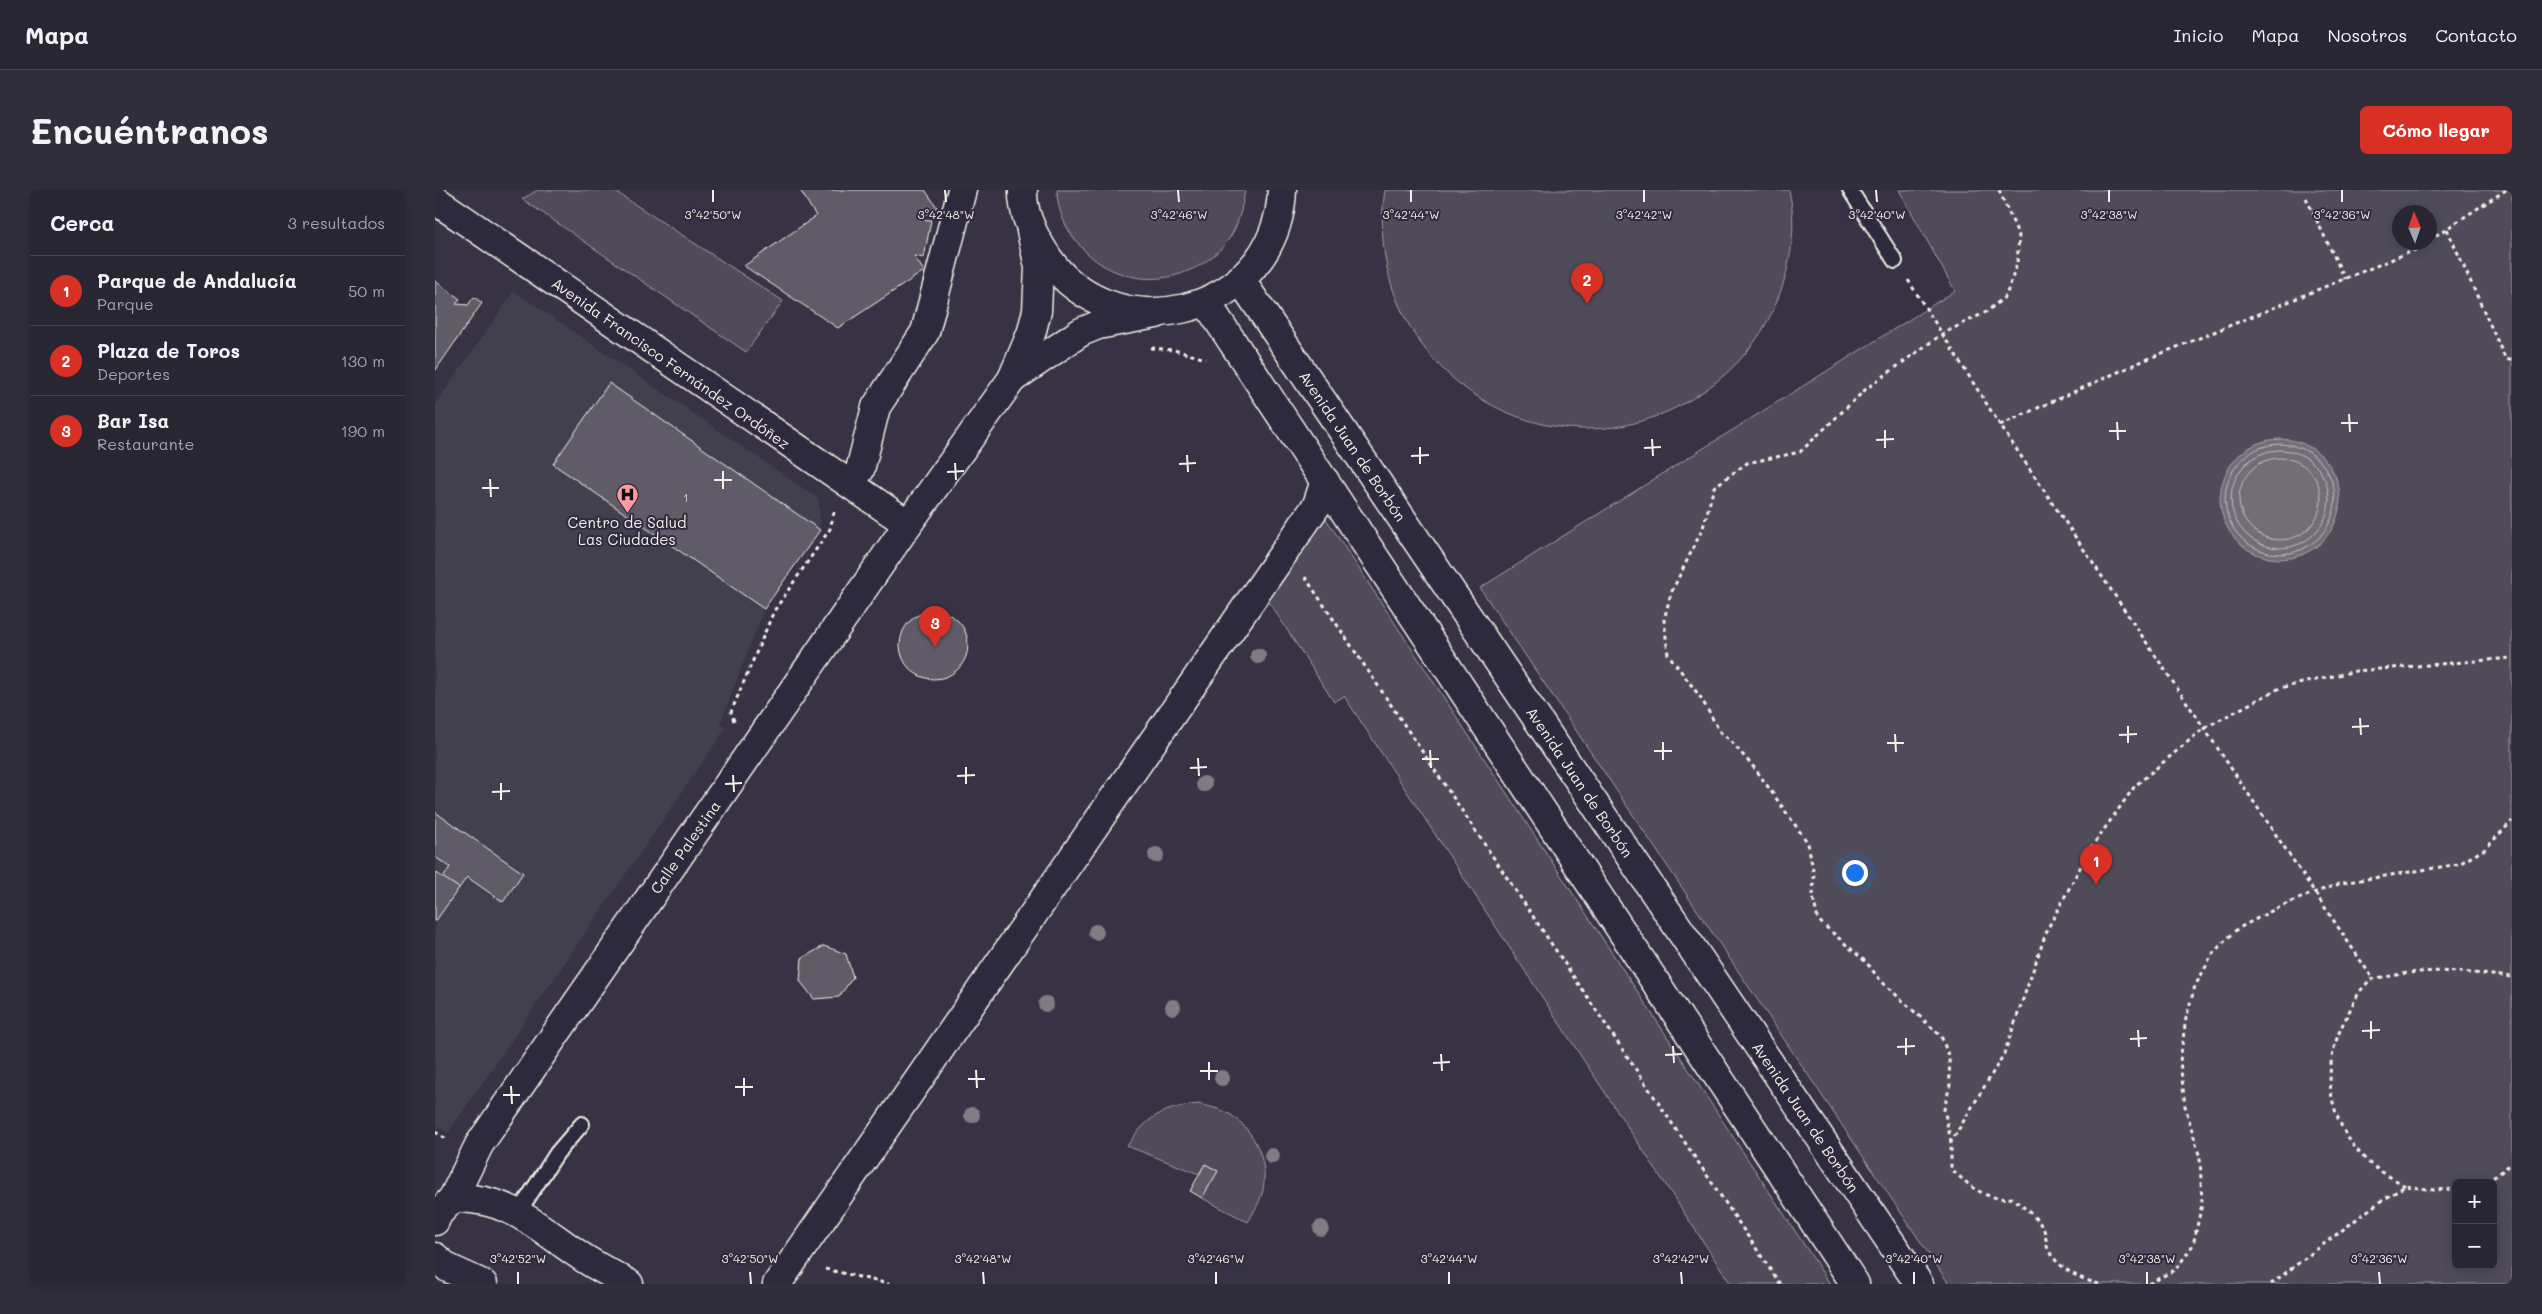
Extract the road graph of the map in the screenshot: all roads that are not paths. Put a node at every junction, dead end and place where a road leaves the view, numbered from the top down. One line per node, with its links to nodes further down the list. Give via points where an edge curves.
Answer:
1 (962, 190): 12 (street, via 925,332 876,407)
2 (1023, 190): 6 (street, Calle Palestina)
3 (1282, 190): 8 (street, Calle Palestina, via 1282,206 1271,240 1252,269)
4 (1850, 190): 7 (lane)
5 (435, 200): 12 (street, Avenida Francisco Fernández Ordóñez)
6 (1031, 231): 10 (street, via 1050,264 1078,290 1115,308); 11 (street, Calle Palestina, via 1039,267 1037,312)
7 (1895, 261)
8 (1240, 279): 9 (street, Calle Palestina); 25 (street, Avenida Juan de Borbón)
9 (1206, 302): 10 (street, Calle Palestina); 13 (street)
10 (1155, 314): 11 (street, Calle Palestina, via 1098,325 1081,332)
11 (1012, 379): 14 (street, Calle Palestina)
12 (855, 478): 14 (street, Avenida Francisco Fernández Ordóñez)
13 (1325, 481): 23 (street, via 1317,505); 24 (street)
14 (908, 524): 16 (street, Calle Palestina, via 479,1145)
15 (582, 1124): 17 (lane, via 557,1153)
16 (453, 1198): 17 (street, via 493,1201); 18 (street, Calle Palestina)
17 (518, 1213): 20 (street)
18 (435, 1221)
19 (435, 1257): 21 (street, via 448,1268)
20 (583, 1271): 22 (street)
21 (483, 1284)
22 (629, 1284)
23 (777, 1284)
24 (1855, 1284)
25 (1919, 1284)

